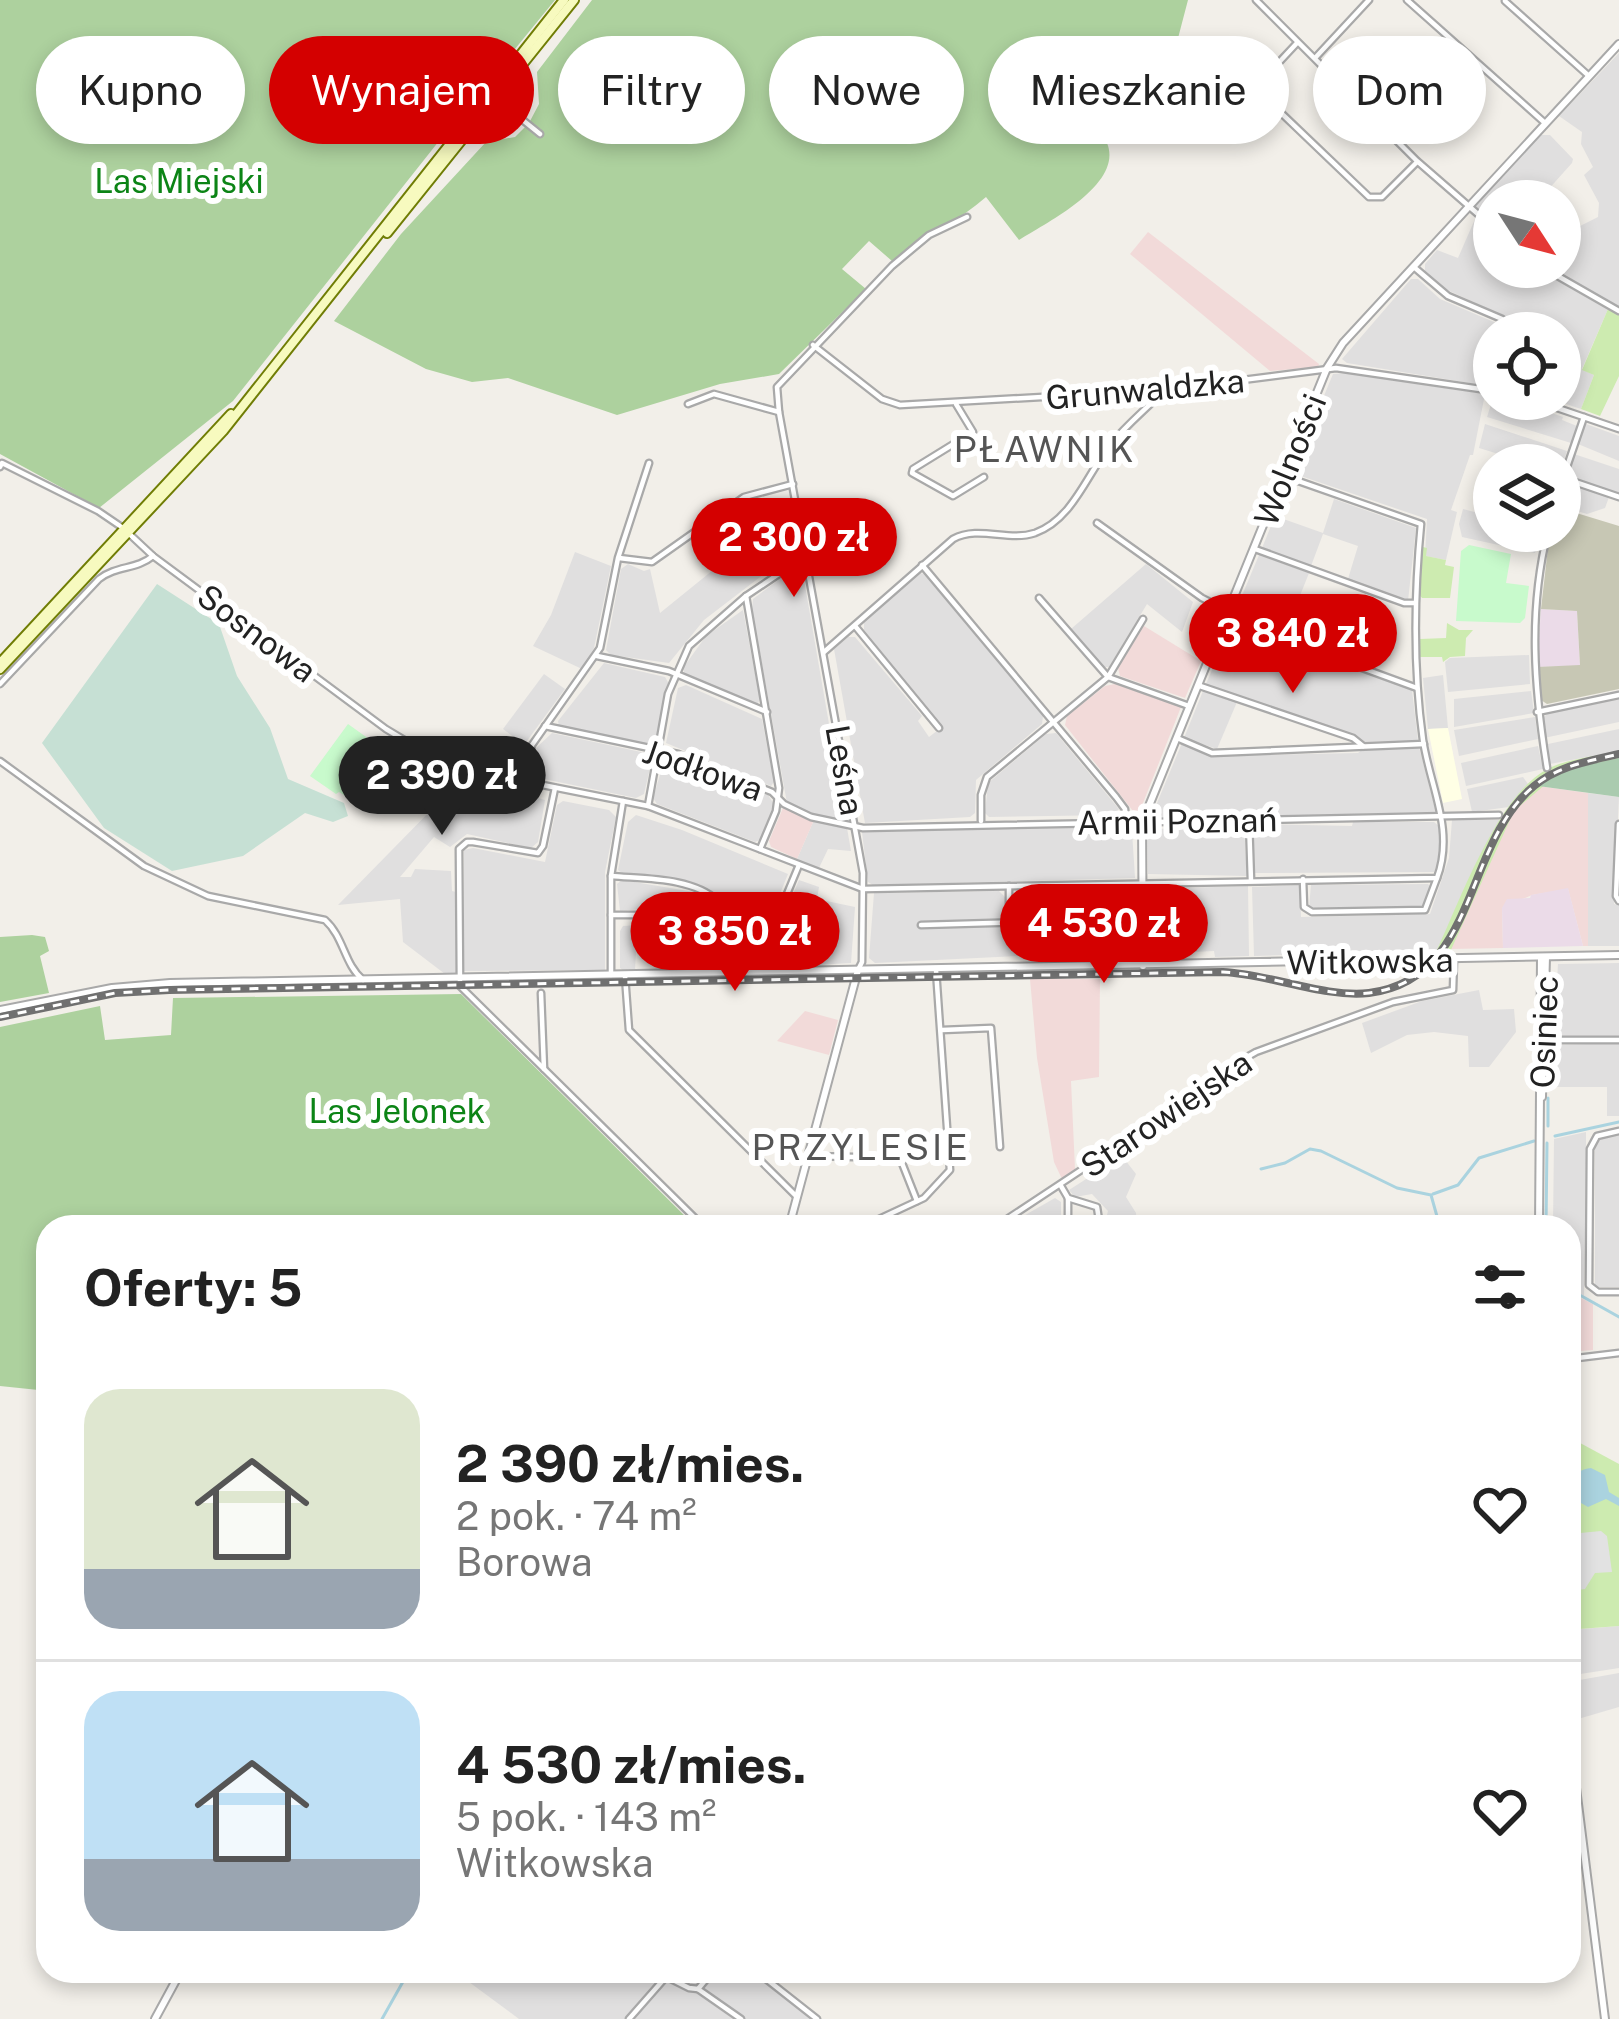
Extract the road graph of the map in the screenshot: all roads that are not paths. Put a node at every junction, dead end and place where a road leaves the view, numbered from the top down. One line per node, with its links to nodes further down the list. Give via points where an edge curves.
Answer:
1 (564, 0): 8 (main road)
2 (574, 0): 11 (main road)
3 (1256, 0): 9 (street)
4 (1369, 0): 7 (street)
5 (1407, 0): 14 (street)
6 (1505, 1): 13 (street)
7 (1335, 36)
8 (534, 40)
9 (1297, 43): 12 (street); 19 (street, via 1256,88 1369,197 1382,197)
10 (1619, 44): 13 (street, Wolności)
11 (534, 47)
12 (1313, 58)
13 (1589, 76): 14 (street, Wolności)
14 (1545, 123): 20 (street, Wolności)
15 (534, 129): 16 (street)
16 (540, 134)
17 (454, 144): 46 (main road, via 260,385)
18 (1400, 144): 19 (street)
19 (1417, 161): 20 (street)
20 (1467, 206): 21 (street); 23 (street, Wolności)
21 (1473, 211)
22 (968, 217): 27 (street, via 917,245)
23 (1414, 266): 26 (street, via 1448,296); 28 (street, Wolności)
24 (1579, 288): 25 (street)
25 (1619, 311)
26 (1484, 312)
27 (813, 345): 32 (street, Grunwaldzka, via 890,403); 33 (street, Leśna, via 777,387)
28 (1327, 368): 29 (street, Grunwaldzka); 30 (street, Grunwaldzka); 40 (street, Wolności)
29 (1473, 388)
30 (1165, 390): 32 (street, Grunwaldzka); 52 (street, via 1108,447 1076,500 1041,530 961,534)
31 (688, 404): 33 (street, via 714,394)
32 (956, 404): 41 (street, via 973,432 913,473 953,496)
33 (779, 412): 42 (street, Leśna)
34 (1581, 416): 35 (street)
35 (1584, 417): 36 (street); 37 (street)
36 (1619, 429)
37 (1574, 444)
38 (649, 464): 51 (street)
39 (1, 465): 46 (street, Sosnowa)
40 (1284, 476): 47 (street, Wolności); 55 (street, via 1421,524)
41 (984, 477)
42 (793, 484): 49 (street, Leśna); 51 (street, via 744,497 652,562)
43 (1581, 484): 44 (street)
44 (1619, 497)
45 (1097, 523): 56 (street)
46 (126, 531): 50 (street, Sosnowa); 61 (main road)
47 (1254, 549): 55 (street); 56 (street, Wolności)
48 (1545, 552): 70 (street, via 1533,629)
49 (807, 555): 53 (street); 59 (street, Leśna)
50 (153, 556): 64 (street, via 99,579); 80 (street, Sosnowa, via 409,743 467,770)
51 (618, 558): 60 (street)
52 (922, 565): 58 (street); 71 (street)
53 (746, 596): 62 (street, via 704,629); 69 (street)
54 (1039, 598): 63 (street)
55 (1414, 603): 66 (street)
56 (1227, 614): 65 (street, Wolności); 66 (street)
57 (1144, 619): 63 (street)
58 (855, 626): 59 (street); 73 (street)
59 (824, 652): 92 (street, Leśna)
60 (597, 656): 62 (street); 72 (street)
61 (0, 666)
62 (674, 674): 69 (street); 77 (street)
63 (1108, 676): 68 (street); 71 (street)
64 (0, 683)
65 (1198, 685): 68 (street, Wolności); 76 (street)
66 (1418, 688): 75 (street)
67 (1619, 695): 70 (street)
68 (1189, 706): 74 (street, Wolności)
69 (766, 712): 82 (street)
70 (1538, 712): 79 (street)
71 (1052, 722): 87 (street, via 1125,809); 90 (street, via 987,777)
72 (545, 726): 77 (street, Jodłowa); 80 (street)
73 (939, 728)
74 (1177, 738): 76 (street, via 1212,753); 89 (street, Wolności)
75 (1424, 744): 76 (street); 86 (street)
76 (1363, 746)
77 (658, 750): 82 (street, Jodłowa); 84 (street)
78 (0, 761): 117 (street, via 144,866 208,896 325,920)
79 (1546, 768)
80 (523, 782): 81 (street, Sosnowa)
81 (554, 788): 83 (street, Sosnowa); 116 (street, via 538,853 473,842 459,849)
82 (779, 797): 92 (street, Jodłowa, via 811,817); 93 (street)
83 (623, 801): 84 (street, Sosnowa); 95 (street)
84 (648, 806): 93 (street, Sosnowa)
85 (1499, 815): 86 (street, Armii Poznań)
86 (1442, 817): 88 (street, Armii Poznań); 96 (street, via 1446,850)
87 (1126, 821): 89 (street, Armii Poznań); 90 (street, Armii Poznań)
88 (1249, 821): 89 (street, Armii Poznań); 98 (street)
89 (1142, 823): 99 (street, Wolności)
90 (980, 824): 92 (street, Armii Poznań)
91 (1619, 824): 102 (street)
92 (855, 826): 101 (street, Leśna)
93 (760, 849): 94 (street, Sosnowa)
94 (799, 865): 101 (street, Sosnowa); 106 (street, via 774,922)
95 (611, 875): 103 (street); 106 (street, via 707,893 718,901)
96 (1437, 878): 97 (street); 97 (street, via 1425,910 1334,912 1306,909)
97 (1303, 880): 98 (street)
98 (1252, 881): 99 (street)
99 (1141, 883): 100 (street); 111 (street, Wolności)
100 (1009, 886): 101 (street); 104 (street)
101 (863, 889): 113 (street, Leśna)
102 (1619, 902)
103 (611, 915): 106 (street); 114 (street)
104 (1010, 922): 105 (street); 107 (street)
105 (1027, 922)
106 (719, 925)
107 (921, 925)
108 (1619, 956): 109 (street, Witkowska)
109 (1544, 957): 110 (street, Witkowska); 137 (street, Osiniec)
110 (1454, 958): 111 (street, Witkowska); 127 (street, Starowiejska, via 1454,990 1374,1008 1256,1052)
111 (1143, 966): 112 (street, Witkowska)
112 (936, 969): 113 (street, Witkowska); 120 (street)
113 (857, 970): 115 (street, Witkowska); 126 (street, Leśna)
114 (611, 976): 115 (street, Witkowska); 116 (street, Witkowska)
115 (625, 976): 128 (street, via 628,1030)
116 (460, 979): 117 (street, Witkowska); 123 (street)
117 (363, 980): 119 (street, Witkowska, via 128,986)
118 (542, 993): 123 (street)
119 (0, 1010)
120 (940, 1030): 125 (street, via 991,1028); 130 (street, via 950,1165)
121 (1557, 1040): 122 (street)
122 (1619, 1040)
123 (544, 1069): 131 (street)
124 (1619, 1131): 138 (street, via 1597,1136 1590,1149 1589,1285)
125 (1000, 1147)
126 (807, 1156): 128 (street, Leśna); 130 (street, via 898,1157)
127 (1061, 1186): 129 (street); 134 (street, Starowiejska)
128 (797, 1197): 132 (street, Leśna)
129 (1068, 1198): 135 (street); 136 (street, via 1096,1207)
130 (917, 1201): 133 (street)
131 (692, 1215)
132 (792, 1215)
133 (887, 1215)
134 (1014, 1215)
135 (1068, 1215)
136 (1098, 1215)
137 (1539, 1215)
138 (1619, 1292)
139 (1619, 1353): 140 (street)
140 (1581, 1358)
141 (1581, 1828): 152 (street)
142 (174, 1983): 148 (street)
143 (661, 1983): 149 (street)
144 (680, 1983): 147 (street)
145 (703, 1983): 147 (street)
146 (772, 1983): 151 (street)
147 (698, 1989): 150 (street)
148 (155, 2019)
149 (629, 2019)
150 (741, 2019)
151 (818, 2019)
152 (1605, 2019)

